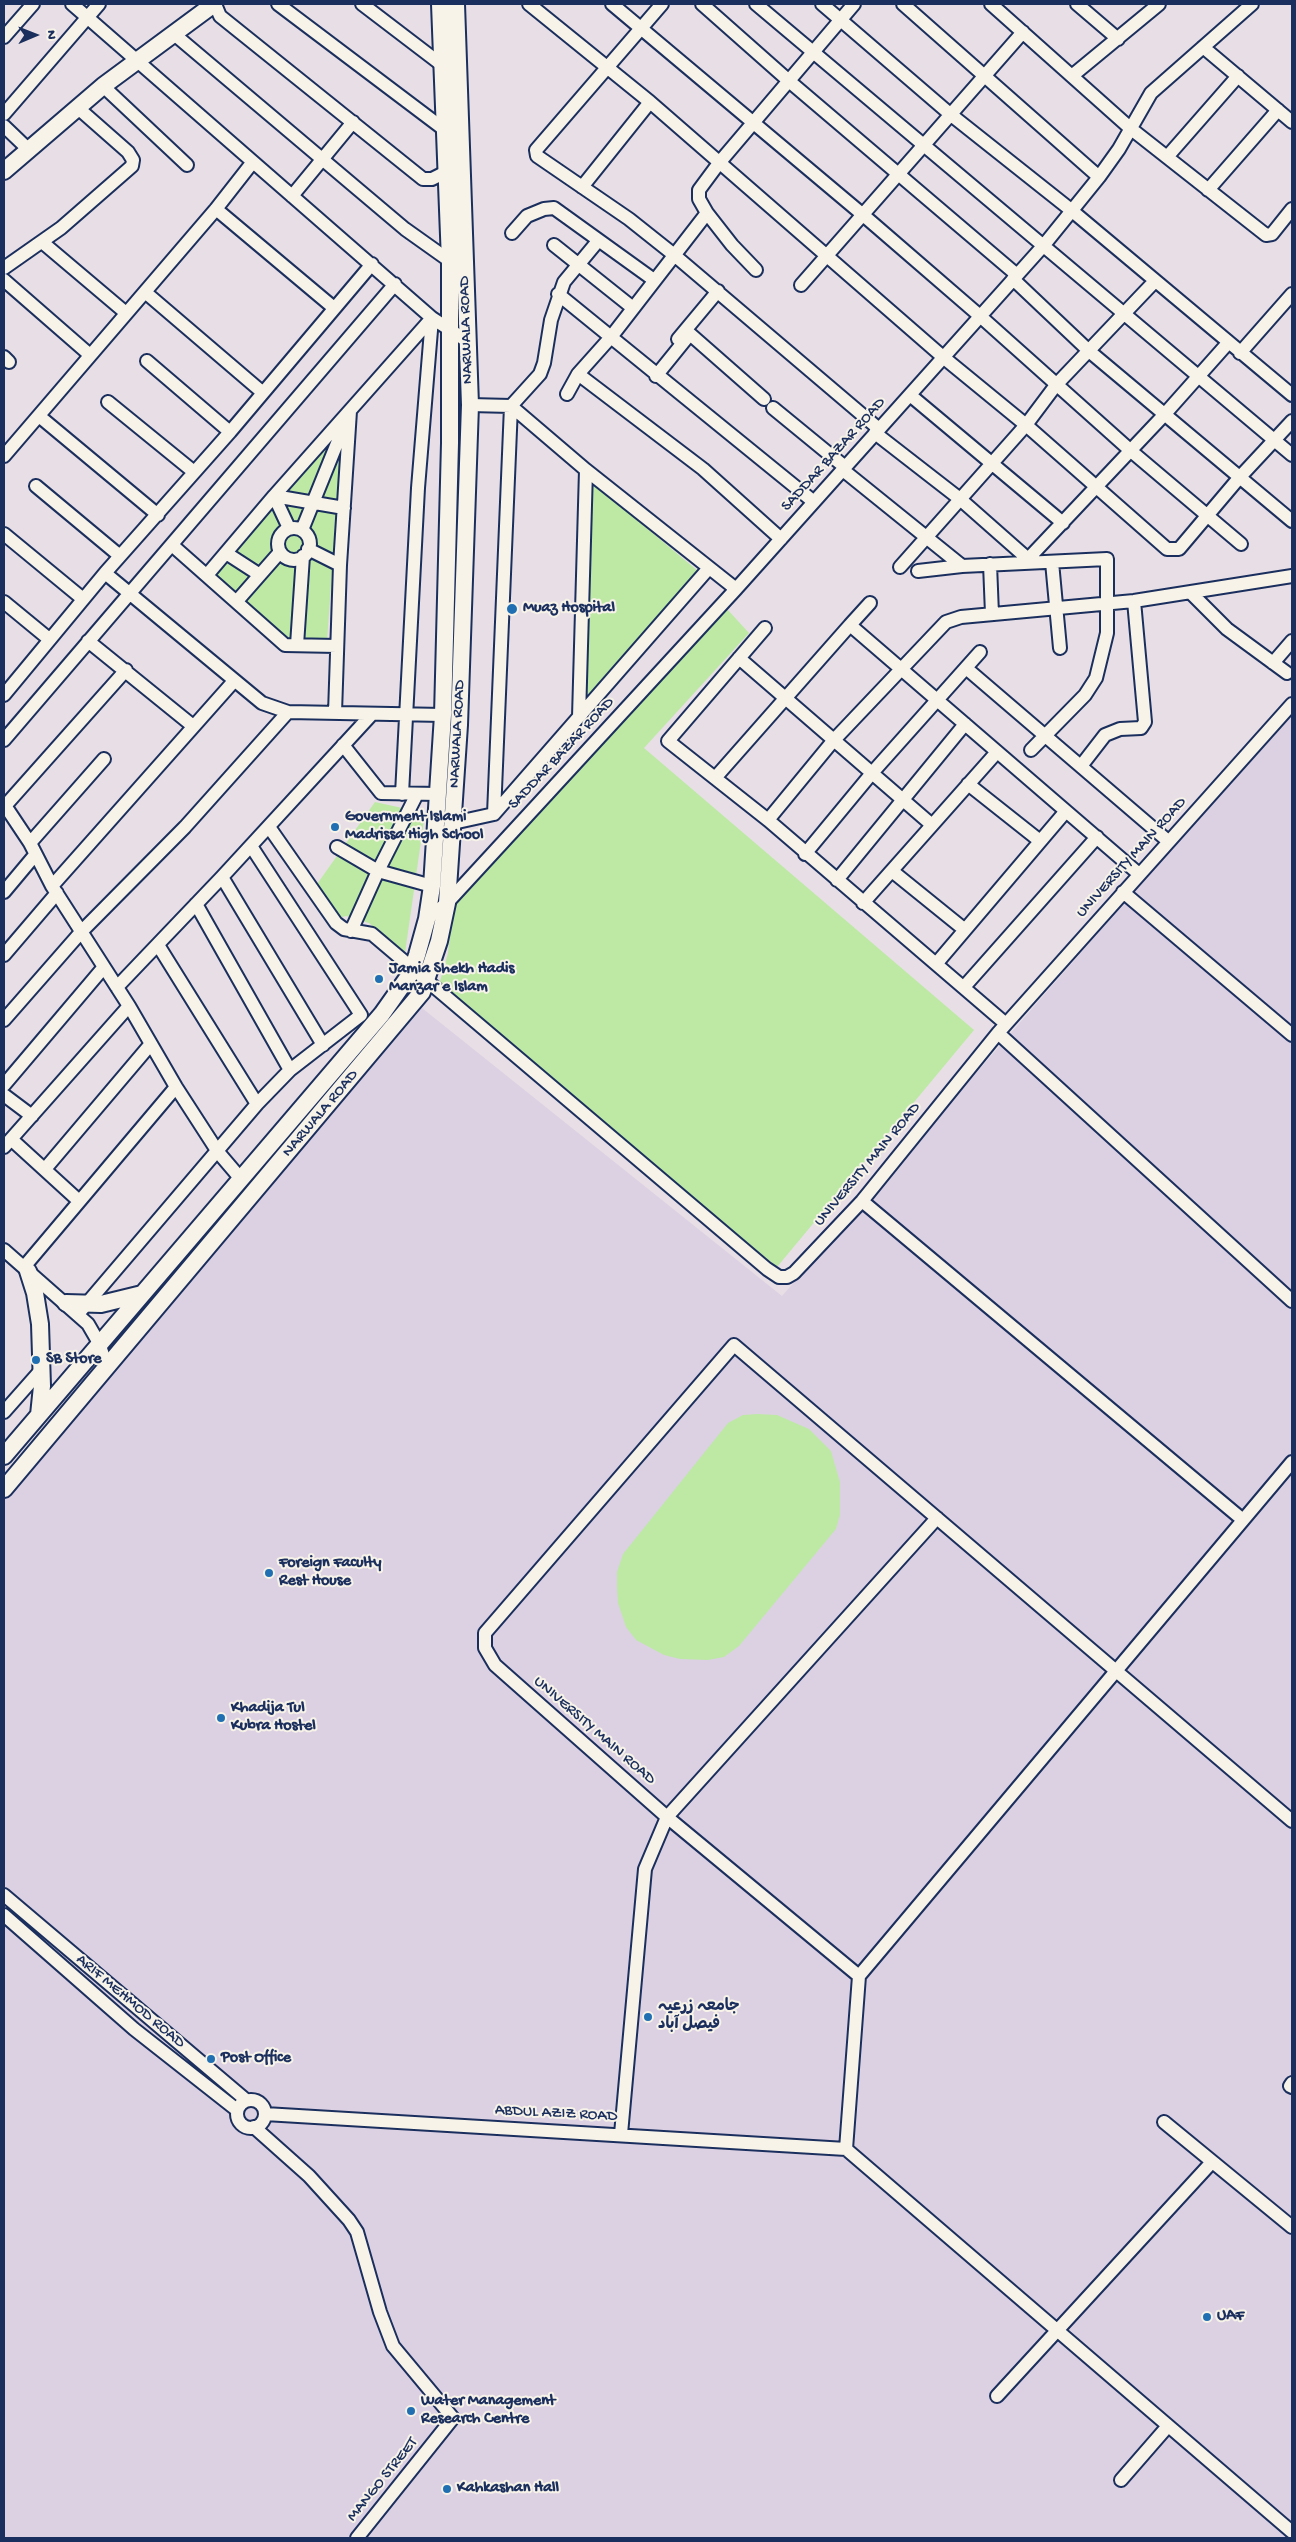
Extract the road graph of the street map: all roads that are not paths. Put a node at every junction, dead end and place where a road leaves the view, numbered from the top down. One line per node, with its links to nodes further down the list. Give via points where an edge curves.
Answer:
1 (33, 4): 26 (street)
2 (72, 4): 21 (street)
3 (99, 4): 21 (street)
4 (214, 4): 25 (main road); 43 (street, via 220,16)
5 (278, 4): 48 (street)
6 (362, 4): 31 (street)
7 (440, 4): 31 (main road, NARWALA ROAD)
8 (456, 4): 98 (main road, NARWALA ROAD)
9 (529, 4): 32 (street)
10 (612, 4): 23 (street)
11 (662, 4): 23 (street)
12 (702, 4): 36 (street)
13 (756, 4): 29 (street)
14 (822, 4): 22 (street)
15 (854, 4): 22 (street)
16 (903, 4): 33 (street)
17 (991, 4): 24 (street)
18 (1077, 4): 27 (street)
19 (1159, 4): 27 (street)
20 (1252, 4): 28 (street, SADDAR BAZAR ROAD)
21 (87, 18): 30 (street); 41 (street)
22 (841, 20): 29 (street); 42 (street)
23 (641, 29): 32 (street); 44 (street)
24 (1023, 32): 33 (street); 34 (street)
25 (174, 34): 30 (main road); 52 (street)
26 (4, 38)
27 (1118, 39): 34 (street)
28 (1203, 47): 35 (street); 47 (street, SADDAR BAZAR ROAD, via 1151,93)
29 (814, 51): 36 (street); 49 (street)
30 (137, 61): 37 (main road); 53 (street)
31 (442, 65): 48 (main road, NARWALA ROAD)
32 (608, 67): 38 (street); 60 (street, via 536,150 542,161)
33 (984, 74): 42 (street); 59 (street)
34 (1073, 76): 47 (street)
35 (1238, 76): 40 (street); 51 (street)
36 (788, 81): 44 (street); 58 (street)
37 (103, 86): 39 (main road); 55 (street)
38 (650, 102): 54 (street); 60 (street)
39 (78, 108): 50 (main road); 70 (street, via 128,152 133,163 94,201)
40 (1278, 110): 45 (street); 61 (street)
41 (4, 114)
42 (950, 114): 49 (street); 64 (street)
43 (353, 122): 52 (street); 57 (street, via 423,180)
44 (754, 122): 54 (street); 66 (street)
45 (1292, 122)
46 (4, 126): 50 (street)
47 (1130, 128): 51 (street); 59 (street, SADDAR BAZAR ROAD)
48 (445, 130): 57 (main road, NARWALA ROAD)
49 (924, 143): 58 (street); 72 (street)
50 (29, 150): 56 (main road)
51 (1167, 157): 61 (street)
52 (321, 159): 62 (street); 75 (street, via 405,229)
53 (252, 163): 62 (street); 63 (street)
54 (719, 163): 65 (street, via 699,190 699,199); 74 (street)
55 (187, 165)
56 (4, 171)
57 (446, 172): 75 (main road, NARWALA ROAD)
58 (898, 173): 66 (street); 80 (street)
59 (1099, 177): 64 (street, SADDAR BAZAR ROAD)
60 (582, 187): 73 (street)
61 (1208, 190): 67 (street, via 1266,235 1272,234)
62 (292, 196): 77 (street)
63 (216, 209): 87 (street); 90 (street)
64 (1071, 210): 72 (street, SADDAR BAZAR ROAD); 83 (street)
65 (707, 213): 73 (street); 79 (street)
66 (862, 214): 74 (street); 94 (street)
67 (1290, 215)
68 (512, 232): 69 (street, via 527,216 554,208)
69 (598, 241): 76 (street); 82 (street)
70 (42, 242): 78 (street); 92 (street)
71 (554, 245): 76 (street)
72 (1044, 245): 80 (street, SADDAR BAZAR ROAD); 93 (street)
73 (674, 254): 82 (street); 86 (street)
74 (826, 255): 85 (street); 103 (street)
75 (450, 261): 96 (main road, NARWALA ROAD)
76 (580, 263): 88 (street); 91 (street)
77 (372, 264): 84 (street); 90 (street)
78 (4, 268)
79 (756, 270)
80 (1015, 277): 94 (street, SADDAR BAZAR ROAD); 100 (street)
81 (4, 280): 102 (street)
82 (654, 280): 91 (street)
83 (1155, 281): 93 (street); 99 (street)
84 (394, 284): 95 (street); 149 (street)
85 (801, 285)
86 (718, 291): 105 (street); 122 (street)
87 (146, 292): 92 (street); 110 (street)
88 (558, 294): 97 (street); 116 (street, via 540,374)
89 (1292, 294): 101 (street)
90 (334, 308): 110 (street)
91 (634, 308): 97 (street)
92 (126, 313): 102 (street)
93 (1125, 314): 100 (street); 107 (street)
94 (980, 316): 103 (street, SADDAR BAZAR ROAD); 109 (street)
95 (432, 318): 96 (street); 117 (street); 199 (street, via 418,488)
96 (452, 331): 98 (street); 200 (main road, NARWALA ROAD)
97 (611, 337): 106 (street); 108 (street)
98 (467, 341): 115 (main road, NARWALA ROAD)
99 (1228, 343): 101 (street); 107 (street)
100 (1089, 350): 109 (street); 118 (street)
101 (1240, 352): 113 (street)
102 (90, 355): 119 (street)
103 (943, 357): 112 (street, SADDAR BAZAR ROAD); 121 (street)
104 (147, 361): 123 (street)
105 (659, 362)
106 (578, 374): 111 (street); 147 (street, via 703,469)
107 (1199, 375): 118 (street); 124 (street)
108 (656, 376): 129 (street, via 690,334); 138 (street)
109 (1056, 385): 121 (street); 125 (street)
110 (262, 392): 123 (street)
111 (567, 394)
112 (910, 395): 122 (street, SADDAR BAZAR ROAD); 128 (street)
113 (1292, 395)
114 (108, 402): 131 (street)
115 (470, 405): 116 (street); 224 (main road, NARWALA ROAD, via 460,725)
116 (511, 406): 130 (street); 221 (street)
117 (350, 411): 135 (street); 137 (street); 139 (street)
118 (1164, 415): 125 (street); 132 (street)
119 (39, 416): 127 (street); 140 (street)
120 (1292, 421): 124 (street)
121 (1026, 425): 128 (street); 134 (street)
122 (877, 431): 129 (street, SADDAR BAZAR ROAD); 136 (street)
123 (230, 432): 131 (street)
124 (1274, 440): 126 (street); 132 (street)
125 (1131, 451): 134 (street); 141 (street)
126 (1292, 455)
127 (4, 456)
128 (993, 462): 136 (street); 143 (street)
129 (844, 468): 138 (street, SADDAR BAZAR ROAD); 146 (street)
130 (586, 470): 159 (street); 201 (street)
131 (194, 472): 140 (street)
132 (1239, 478): 141 (street); 142 (street)
133 (36, 486): 153 (street)
134 (1096, 488): 141 (street, via 1167,549 1179,549); 143 (street)
135 (274, 496): 137 (street); 144 (street); 151 (street)
136 (960, 499): 143 (street, via 1028,559); 146 (street)
137 (312, 502): 139 (street); 144 (street)
138 (814, 502): 147 (street, SADDAR BAZAR ROAD)
139 (344, 508): 155 (street)
140 (158, 515): 153 (street)
141 (1208, 515): 148 (street)
142 (1292, 521)
143 (1063, 523)
144 (296, 529): 150 (street, via 279,536); 152 (street, via 309,540)
145 (4, 534): 168 (street)
146 (926, 537): 157 (street); 158 (street)
147 (781, 539): 165 (street, SADDAR BAZAR ROAD)
148 (1241, 544)
149 (172, 545): 162 (street); 166 (street)
150 (280, 552): 152 (street, via 285,558 298,560); 163 (street)
151 (226, 553): 162 (street); 163 (street)
152 (306, 553): 155 (street); 181 (street)
153 (120, 556): 161 (street)
154 (1052, 562): 156 (street); 173 (street, via 1107,559); 174 (street)
155 (340, 564): 182 (street)
156 (990, 564): 157 (street); 175 (street)
157 (962, 566): 160 (street)
158 (900, 567)
159 (709, 568): 165 (street); 201 (street)
160 (918, 571)
161 (105, 573): 166 (street); 168 (street)
162 (208, 575): 169 (street)
163 (260, 575): 169 (street)
164 (1292, 576): 167 (street)
165 (736, 589): 245 (street, SADDAR BAZAR ROAD)
166 (129, 594): 180 (street); 191 (street)
167 (1192, 594): 171 (street); 186 (street, via 1227,629)
168 (83, 599): 178 (street)
169 (237, 601): 181 (street, via 285,645)
170 (4, 602): 178 (street)
171 (1134, 602): 173 (street); 211 (street, via 1144,722 1141,728 1120,729 1105,735)
172 (870, 603): 176 (street)
173 (1108, 604): 174 (street); 204 (street, via 1108,633 1096,678 1086,695)
174 (1056, 608): 175 (street); 183 (street)
175 (992, 614): 187 (street, via 946,622)
176 (850, 625): 187 (street); 193 (street)
177 (765, 628): 185 (street)
178 (49, 639): 192 (street)
179 (1292, 640): 186 (street)
180 (88, 641): 189 (street); 205 (street)
181 (297, 645): 182 (street)
182 (337, 646): 197 (street)
183 (1060, 648)
184 (980, 652): 188 (street)
185 (739, 658): 193 (street); 213 (street, via 668,741)
186 (1273, 663): 190 (street)
187 (900, 668): 194 (street); 206 (street)
188 (966, 668): 194 (street); 204 (street)
189 (126, 670): 203 (street); 219 (street)
190 (1287, 673)
191 (234, 681): 196 (street, via 262,703); 203 (street)
192 (4, 695)
193 (785, 699): 206 (street); 213 (street)
194 (937, 700): 202 (street); 212 (street)
195 (1292, 704): 229 (street, UNIVERSITY MAIN ROAD)
196 (288, 712): 197 (street); 248 (street, via 185,827)
197 (335, 713): 198 (street)
198 (372, 714): 199 (street); 207 (street)
199 (406, 714): 200 (street); 215 (street)
200 (443, 715): 217 (main road, NARWALA ROAD)
201 (579, 717): 221 (street)
202 (965, 724): 209 (street); 218 (street)
203 (193, 726): 240 (street)
204 (1045, 736): 208 (street); 211 (street)
205 (4, 740)
206 (833, 741): 212 (street); 222 (street)
207 (342, 745): 215 (street, via 381,793); 226 (street)
208 (1031, 750)
209 (997, 752): 214 (street); 220 (street)
210 (104, 758): 232 (street)
211 (1081, 766): 229 (street)
212 (872, 773): 218 (street); 233 (street)
213 (715, 778): 222 (street)
214 (968, 784): 225 (street); 228 (street)
215 (402, 794): 216 (street)
216 (417, 794): 217 (street); 234 (street)
217 (438, 794): 239 (main road, NARWALA ROAD)
218 (904, 800): 225 (street); 238 (street)
219 (4, 805): 223 (street)
220 (1066, 811): 227 (street); 228 (street)
221 (494, 814): 224 (street)
222 (768, 820): 233 (street)
223 (8, 822): 232 (street)
224 (453, 823): 245 (main road, NARWALA ROAD)
225 (932, 825): 235 (street)
226 (269, 827): 230 (street); 249 (street, via 336,923)
227 (1096, 837): 236 (street); 257 (street)
228 (1040, 841): 247 (street)
229 (1168, 841): 236 (street, UNIVERSITY MAIN ROAD)
230 (251, 846): 237 (street); 263 (street, via 361,1015)
231 (337, 847): 234 (street)
232 (33, 849): 240 (street); 241 (street)
233 (805, 854): 238 (street)
234 (378, 871): 239 (street); 249 (street)
235 (892, 871): 243 (street); 247 (street)
236 (1139, 874): 242 (street, UNIVERSITY MAIN ROAD)
237 (222, 878): 244 (street); 263 (street)
238 (837, 880): 243 (street)
239 (432, 886): 246 (main road, NARWALA ROAD)
240 (55, 889): 248 (street); 251 (street)
241 (4, 892)
242 (1123, 892): 260 (street, UNIVERSITY MAIN ROAD); 261 (street)
243 (864, 903): 252 (street)
244 (196, 904): 250 (street); 264 (street)
245 (447, 904): 246 (street, SADDAR BAZAR ROAD); 255 (main road, NARWALA ROAD)
246 (427, 919): 254 (main road, NARWALA ROAD)
247 (965, 930): 252 (street)
248 (82, 931): 253 (street); 259 (street)
249 (351, 931): 254 (street, UNIVERSITY MAIN ROAD, via 372,934)
250 (158, 945): 256 (street); 268 (street)
251 (4, 955)
252 (936, 964): 257 (street)
253 (104, 967): 256 (street); 265 (street)
254 (413, 967): 255 (street, UNIVERSITY MAIN ROAD); 273 (main road, NARWALA ROAD, via 382,1014)
255 (426, 981): 275 (street, UNIVERSITY MAIN ROAD, via 779,1278 794,1272); 282 (main road, NARWALA ROAD, via 422,992)
256 (117, 987): 258 (street)
257 (964, 987): 260 (street)
258 (129, 1006): 262 (street); 269 (street)
259 (4, 1020)
260 (1002, 1029): 275 (street, UNIVERSITY MAIN ROAD); 279 (street)
261 (1292, 1035)
262 (150, 1045): 266 (street); 272 (street)
263 (323, 1045): 264 (street)
264 (290, 1070): 268 (street)
265 (4, 1085)
266 (176, 1087): 271 (street); 274 (street)
267 (4, 1095): 269 (street)
268 (257, 1104): 271 (street)
269 (32, 1116): 270 (street)
270 (7, 1143): 272 (street)
271 (218, 1152): 273 (street); 280 (street)
272 (46, 1169): 274 (street)
273 (241, 1178): 278 (main road, NARWALA ROAD)
274 (79, 1201): 277 (street)
275 (862, 1201): 290 (street)
276 (4, 1250): 277 (street)
277 (26, 1269): 280 (street); 283 (main road, via 35,1293 40,1324)
278 (142, 1294): 280 (main road); 281 (main road, NARWALA ROAD)
279 (1292, 1301)
280 (76, 1307): 281 (street)
281 (99, 1343): 282 (street); 285 (main road, NARWALA ROAD)
282 (107, 1367): 288 (main road, NARWALA ROAD)
283 (42, 1369): 284 (street); 285 (main road)
284 (4, 1412)
285 (39, 1415): 286 (main road, NARWALA ROAD)
286 (4, 1456)
287 (1292, 1462): 290 (street)
288 (4, 1489)
289 (937, 1518): 291 (street); 292 (street); 292 (street, UNIVERSITY MAIN ROAD, via 734,1345 485,1633 485,1648 495,1666)
290 (1243, 1520): 291 (street)
291 (1116, 1670): 293 (street); 298 (street)
292 (667, 1817): 298 (street, UNIVERSITY MAIN ROAD); 308 (street, via 645,1869)
293 (1292, 1821)
294 (4, 1895): 295 (street)
295 (25, 1913): 297 (street); 299 (street)
296 (4, 1916): 297 (street, ARIF MEHMOD ROAD)
297 (15, 1925): 300 (street, ARIF MEHMOD ROAD)
298 (859, 1976): 309 (street)
299 (116, 1990): 300 (street); 303 (street)
300 (105, 2004): 304 (street, ARIF MEHMOD ROAD)
301 (1292, 2083): 302 (street)
302 (1292, 2087)
303 (246, 2100): 304 (street); 305 (street, via 259,2102)
304 (237, 2110): 307 (street, via 241,2124)
305 (265, 2114): 307 (street, via 262,2122); 308 (street, ABDUL AZIZ ROAD)
306 (1164, 2122): 310 (street)
307 (254, 2127): 317 (street, MANGO STREET, via 310,2176 349,2220 357,2232 393,2346 453,2418)
308 (621, 2134): 309 (street, ABDUL AZIZ ROAD)
309 (846, 2149): 312 (street)
310 (1212, 2162): 311 (street); 312 (street)
311 (1292, 2227)
312 (1057, 2330): 313 (street); 314 (street)
313 (997, 2396)
314 (1168, 2426): 315 (street); 316 (street)
315 (1121, 2480)
316 (1292, 2532)
317 (357, 2538)

